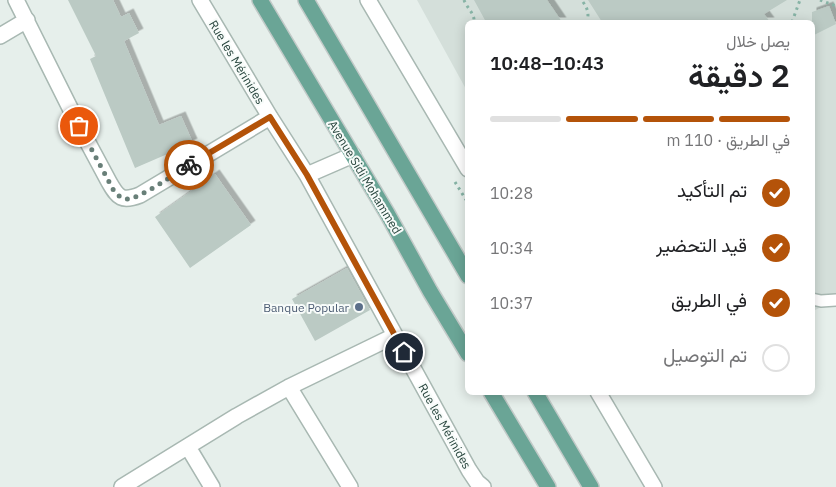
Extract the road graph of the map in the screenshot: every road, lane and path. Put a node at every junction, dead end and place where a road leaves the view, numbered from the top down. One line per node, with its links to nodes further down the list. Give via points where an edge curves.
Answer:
1 (16, 0): 11 (street)
2 (200, 0): 16 (street, Rue les Mérinides)
3 (260, 0): 17 (main road, Avenue Sidi Mohammed)
4 (306, 0): 20 (main road)
5 (368, 0): 18 (street)
6 (464, 0): 12 (path)
7 (800, 0): 14 (path)
8 (820, 0): 10 (path)
9 (583, 2): 13 (path, via 588,9)
10 (836, 6)
11 (26, 20): 15 (street); 16 (street, via 100,166 114,191 122,198 140,195)
12 (475, 20)
13 (587, 20)
14 (793, 20)
15 (0, 36)
16 (270, 117): 19 (street, Rue les Mérinides)
17 (353, 155): 19 (street); 24 (main road, Avenue Sidi Mohammed)
18 (465, 164)
19 (307, 175): 23 (street, Rue les Mérinides)
20 (465, 271)
21 (815, 300): 22 (lane)
22 (836, 300)
23 (394, 336): 25 (street); 34 (street, Rue les Mérinides, via 469,470)
24 (465, 349)
25 (290, 387): 29 (street); 33 (street)
26 (492, 395): 30 (main road)
27 (537, 395): 35 (main road)
28 (600, 395): 36 (street)
29 (188, 447): 31 (street); 32 (street)
30 (545, 486)
31 (122, 487)
32 (212, 487)
33 (350, 487)
34 (483, 487)
35 (592, 487)
36 (654, 487)

